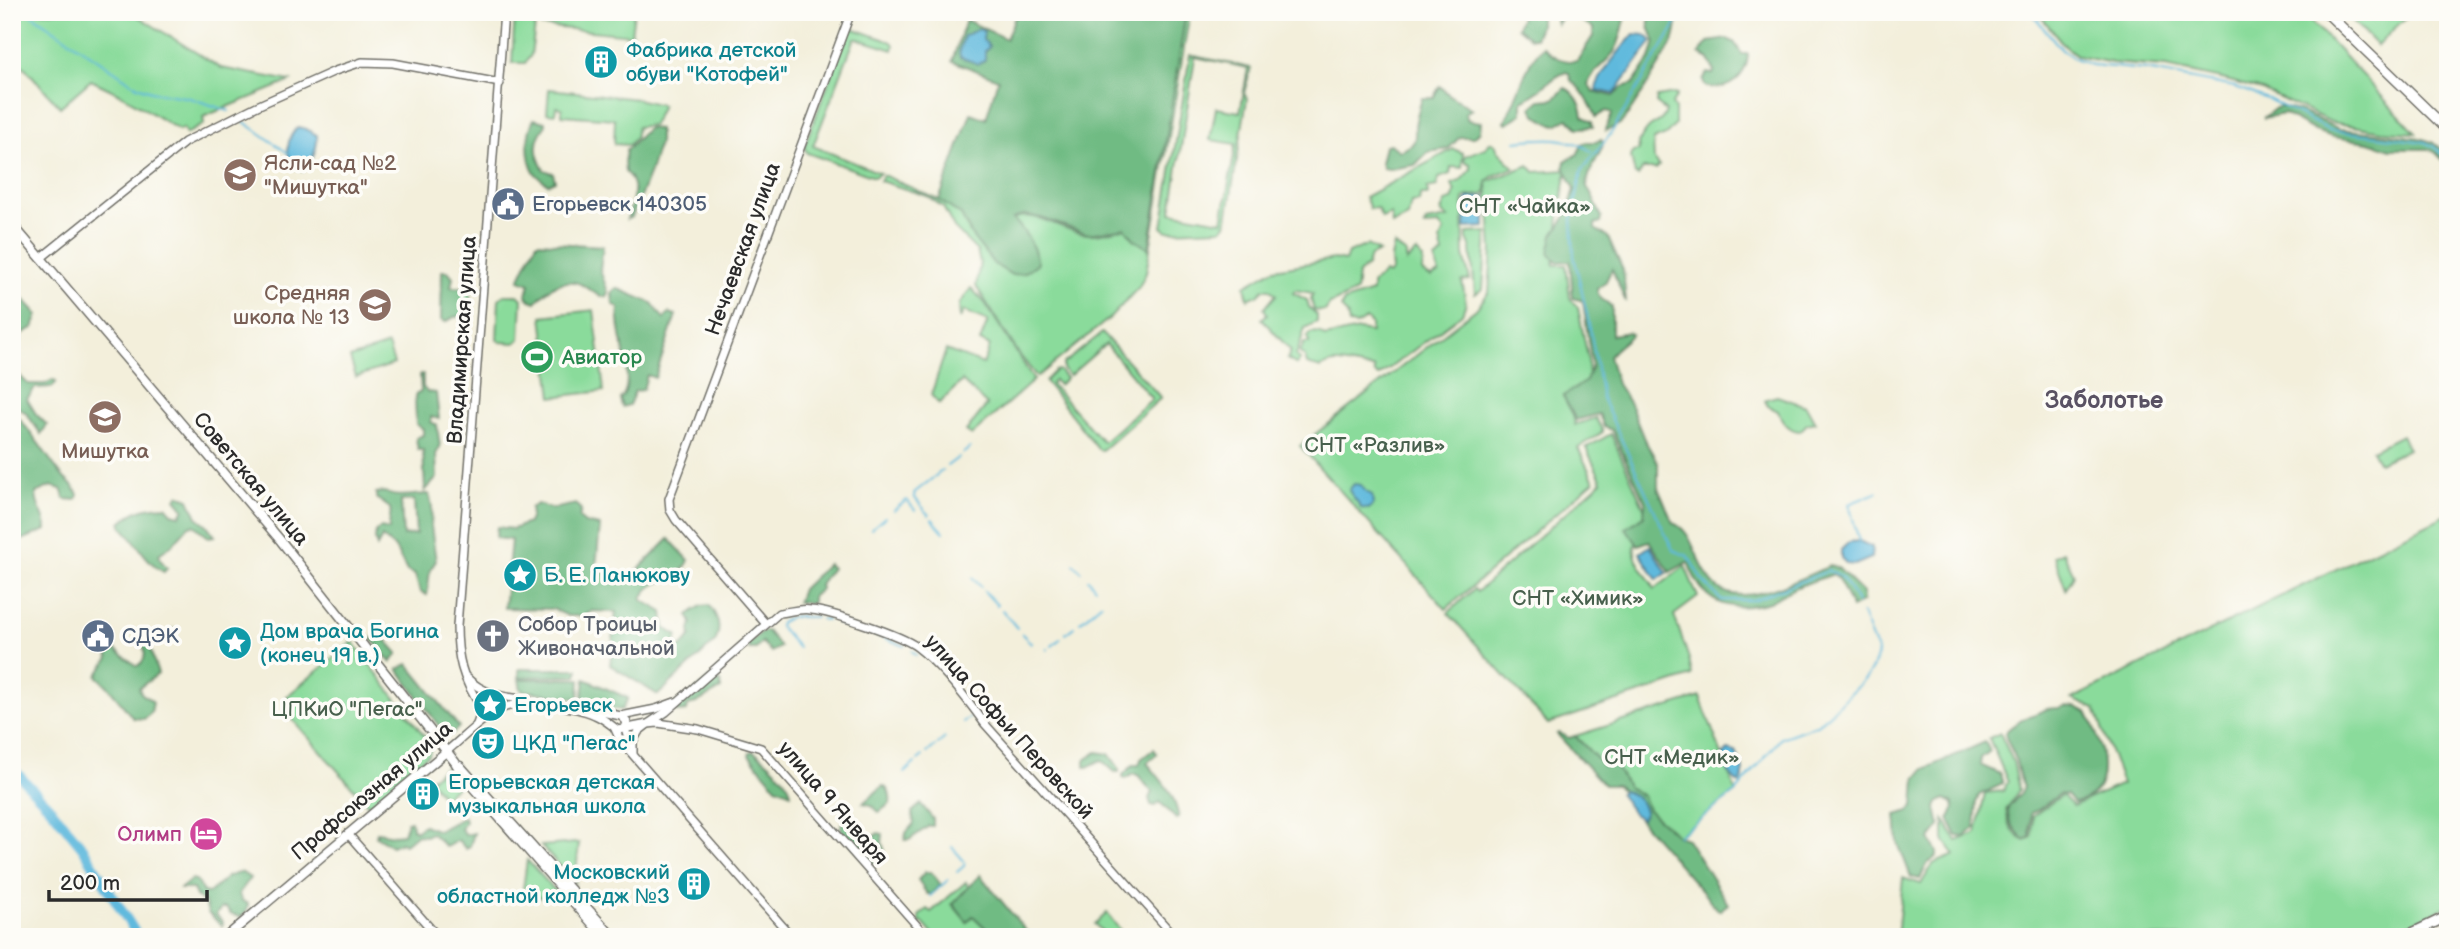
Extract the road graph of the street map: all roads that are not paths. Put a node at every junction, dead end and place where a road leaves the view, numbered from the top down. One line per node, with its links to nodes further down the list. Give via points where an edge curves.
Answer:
1 (504, 12): 4 (street, Владимирская улица)
2 (851, 12): 8 (street, Нечаевская улица, via 670,499 676,520)
3 (2326, 12): 5 (main road)
4 (500, 83): 7 (street, via 393,63 357,63 335,71 190,139); 9 (street, Владимирская улица, via 457,626)
5 (2448, 130)
6 (12, 224): 7 (main road, Советская улица)
7 (41, 258): 20 (main road, Советская улица, via 281,541)
8 (765, 623): 11 (street); 31 (street, улица Софьи Перовской, via 779,613 797,609 821,612 901,638 919,649)
9 (461, 671): 10 (street, via 473,685); 12 (street, Владимирская улица)
10 (493, 694): 12 (street, via 482,698); 13 (street, via 499,699); 15 (street)
11 (677, 702): 15 (street); 16 (street)
12 (480, 706): 14 (street); 17 (street, Профсоюзная улица)
13 (499, 709): 14 (street); 18 (street, via 526,704 555,706 594,714)
14 (492, 714): 17 (street, Профсоюзная улица)
15 (620, 716): 18 (street, via 613,720); 19 (street)
16 (648, 724): 19 (street); 21 (street, via 635,736); 30 (street, улица 9 Января, via 681,725 761,748)
17 (476, 726): 20 (street, Профсоюзная улица)
18 (614, 727): 19 (street); 21 (street)
19 (625, 728): 21 (street)
20 (447, 751): 22 (main road, Советская улица); 23 (main road, Профсоюзная улица)
21 (632, 752): 29 (street)
22 (455, 762): 27 (main road, Советская улица); 28 (main road, Советская улица)
23 (348, 835): 25 (main road, Профсоюзная улица); 26 (street)
24 (2448, 916): 32 (main road)
25 (226, 937)
26 (438, 937)
27 (604, 937)
28 (613, 937)
29 (792, 937)
30 (927, 937)
31 (1175, 937)
32 (2404, 937)

